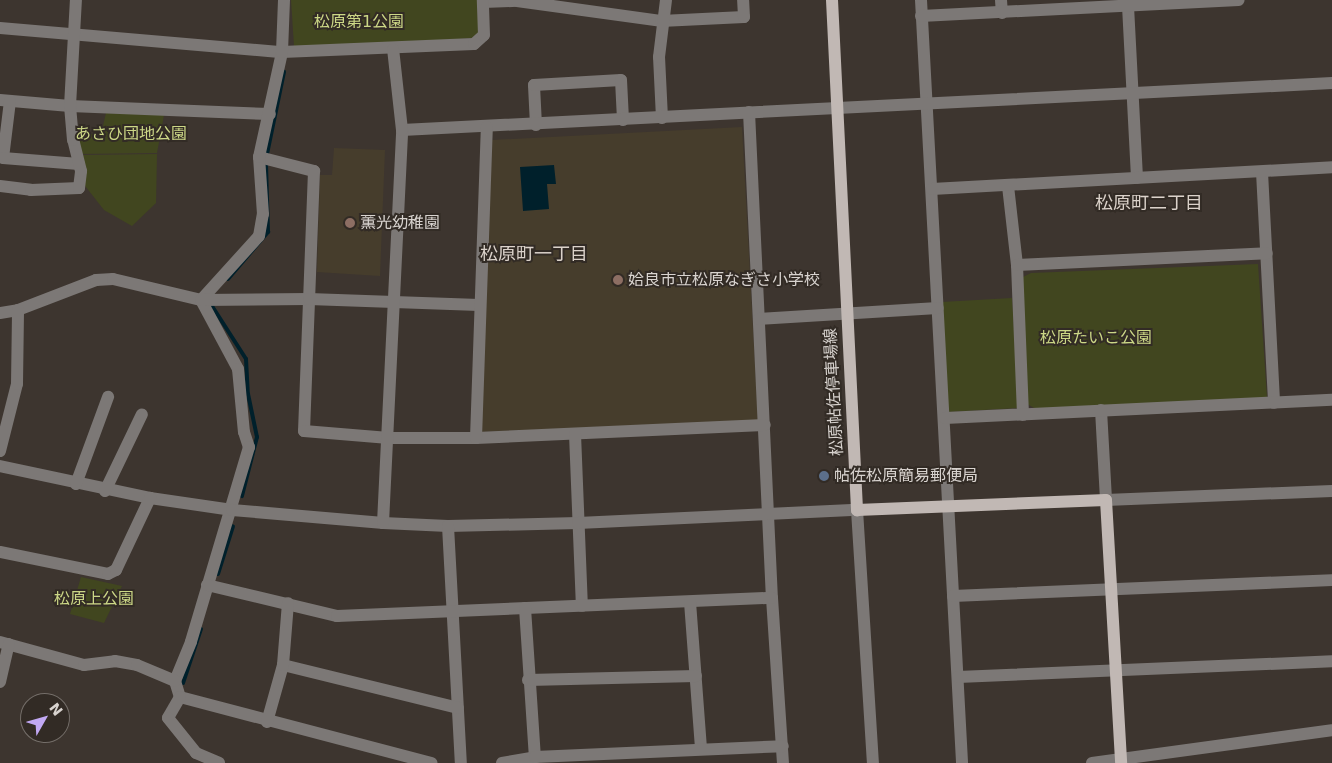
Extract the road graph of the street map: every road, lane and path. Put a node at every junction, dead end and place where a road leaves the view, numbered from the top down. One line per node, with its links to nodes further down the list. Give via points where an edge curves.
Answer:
1 (76, 0): 16 (street)
2 (284, 0): 18 (street)
3 (666, 0): 14 (street)
4 (743, 0): 14 (street, via 744,16)
5 (832, 0): 24 (main road, 松原帖佐停車場線)
6 (921, 0): 13 (street)
7 (1002, 0): 12 (street)
8 (1239, 0): 11 (street)
9 (483, 1): 10 (street); 17 (street, via 484,35 474,44)
10 (548, 2): 14 (street)
11 (1128, 6): 12 (street); 20 (street)
12 (1002, 14): 13 (street)
13 (921, 16): 22 (street)
14 (661, 21): 27 (street, via 658,57)
15 (0, 28): 16 (street)
16 (72, 36): 18 (street); 23 (street)
17 (394, 49): 18 (street); 31 (street)
18 (282, 52): 26 (street)
19 (1332, 83): 20 (street)
20 (1133, 93): 22 (street); 36 (street)
21 (5, 100): 23 (street); 33 (street, via 3,158)
22 (926, 104): 24 (street); 39 (street)
23 (70, 106): 26 (street); 33 (street, via 72,140)
24 (838, 109): 25 (street); 49 (main road, 松原帖佐停車場線)
25 (749, 112): 27 (street); 50 (street)
26 (270, 114): 32 (street)
27 (662, 118): 28 (street)
28 (623, 120): 29 (street); 29 (street, via 621,80 534,85)
29 (536, 125): 30 (street)
30 (487, 128): 31 (street); 45 (street)
31 (402, 130): 44 (street)
32 (259, 156): 42 (street, via 314,171); 43 (street, via 263,214 259,236)
33 (79, 164): 37 (street, via 79,188 31,190)
34 (1332, 167): 35 (street)
35 (1262, 172): 36 (street); 40 (street)
36 (1137, 178): 38 (street)
37 (0, 186)
38 (1008, 186): 39 (street); 41 (street)
39 (932, 189): 46 (street)
40 (1266, 252): 41 (street); 53 (street)
41 (1017, 264): 57 (street)
42 (309, 299): 43 (street); 44 (street); 61 (street, via 304,431)
43 (201, 300): 47 (street, via 112,279 96,280); 71 (street, via 238,369 244,432 249,447)
44 (392, 303): 45 (street); 61 (street)
45 (479, 305): 62 (street)
46 (938, 308): 49 (street); 58 (street)
47 (18, 310): 48 (street); 55 (street, via 17,384)
48 (0, 313)
49 (846, 315): 50 (street); 72 (main road, 松原帖佐停車場線)
50 (759, 319): 59 (street)
51 (108, 397): 65 (street)
52 (1332, 400): 53 (street)
53 (1274, 404): 54 (street)
54 (1101, 410): 57 (street); 69 (street)
55 (5, 411): 63 (street)
56 (142, 414): 66 (street)
57 (1023, 415): 58 (street)
58 (945, 418): 70 (street)
59 (765, 425): 60 (street); 73 (street)
60 (575, 434): 62 (street); 75 (street)
61 (389, 438): 62 (street); 74 (street)
62 (476, 438)
63 (0, 450)
64 (0, 466): 65 (street)
65 (76, 484): 66 (street)
66 (105, 491): 68 (street)
67 (1332, 491): 69 (street)
68 (150, 498): 71 (street); 77 (street, via 116,570 108,574)
69 (1106, 500): 70 (main road); 80 (main road)
70 (948, 505): 72 (main road); 81 (street)
71 (232, 510): 74 (street); 79 (street)
72 (857, 510): 73 (street); 111 (street)
73 (769, 516): 75 (street); 82 (street)
74 (383, 523): 76 (street)
75 (578, 523): 76 (street); 85 (street)
76 (448, 526): 87 (street)
77 (0, 552)
78 (1332, 580): 80 (street)
79 (207, 584): 84 (street); 95 (street, via 191,642)
80 (1112, 589): 81 (street); 91 (main road)
81 (954, 596): 93 (street)
82 (772, 598): 83 (street); 101 (street)
83 (690, 602): 85 (street); 92 (street)
84 (288, 603): 87 (street, via 337,616); 90 (street)
85 (582, 606): 86 (street)
86 (525, 608): 87 (street); 94 (street)
87 (452, 612): 98 (street)
88 (4, 643): 95 (street, via 84,665 115,661 137,665); 96 (street)
89 (1332, 661): 91 (street)
90 (283, 665): 98 (street); 99 (street)
91 (1116, 670): 93 (street); 105 (main road)
92 (696, 676): 94 (street); 102 (street)
93 (958, 677): 112 (street)
94 (528, 680): 103 (street)
95 (175, 681): 97 (street)
96 (0, 682)
97 (180, 697): 99 (street); 106 (street, via 168,718 196,753)
98 (458, 708): 108 (street)
99 (267, 722): 107 (street)
100 (1332, 730): 105 (street)
101 (782, 746): 102 (street); 110 (street)
102 (701, 748): 104 (street)
103 (534, 757): 104 (street); 109 (street)
104 (628, 759)
105 (1120, 760): 113 (street)
106 (219, 763)
107 (431, 763)
108 (461, 763)
109 (502, 763)
110 (783, 763)
111 (873, 763)
112 (962, 763)
113 (1092, 763)

